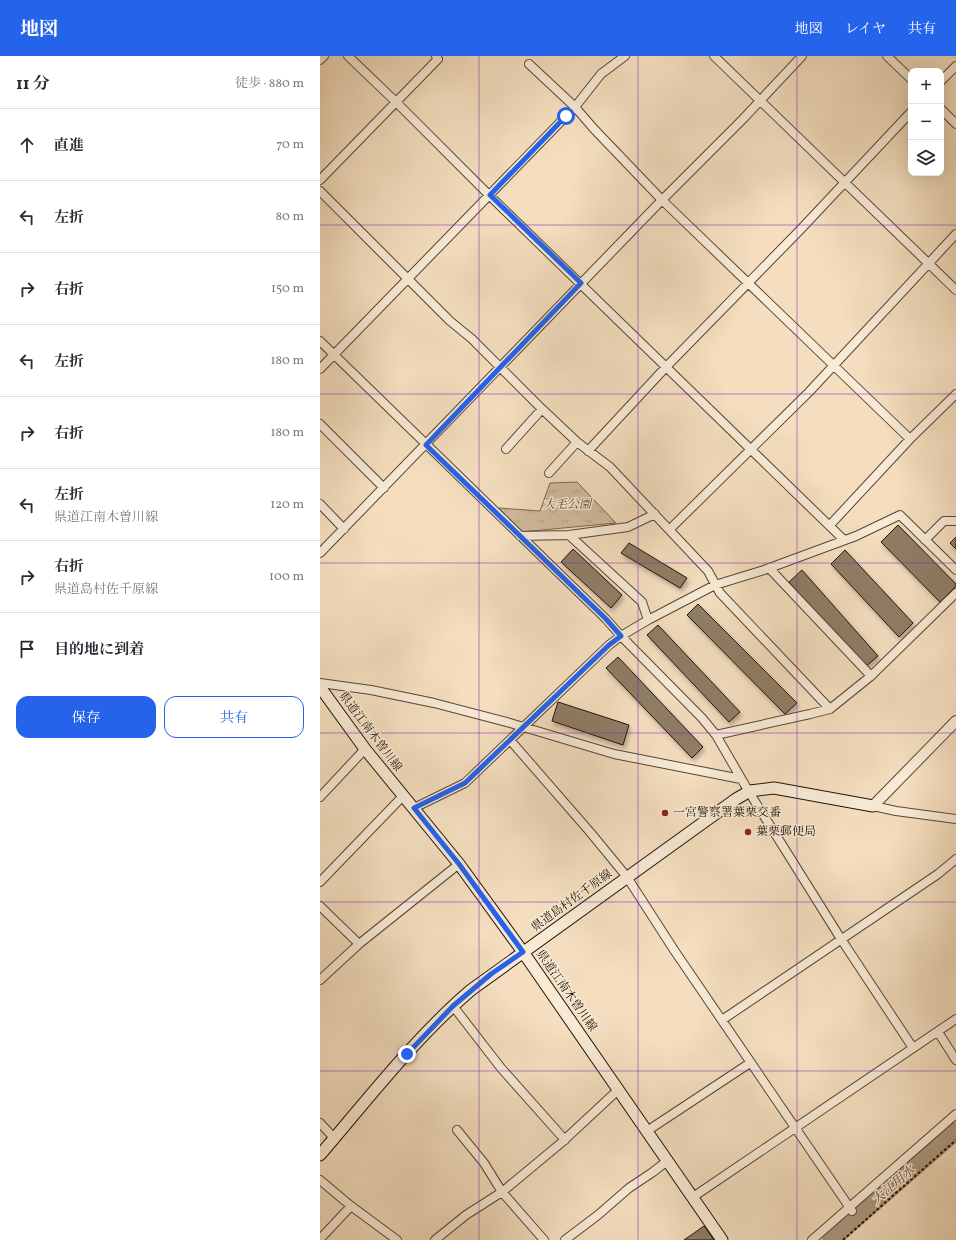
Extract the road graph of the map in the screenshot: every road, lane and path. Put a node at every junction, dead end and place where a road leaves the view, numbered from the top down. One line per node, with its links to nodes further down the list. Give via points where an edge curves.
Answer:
1 (324, 56): 8 (street)
2 (348, 56): 14 (street)
3 (436, 56): 14 (street, via 438,59)
4 (625, 56): 15 (street, via 601,74)
5 (714, 56): 13 (street)
6 (802, 56): 13 (street)
7 (887, 56): 11 (street)
8 (320, 60)
9 (529, 64): 15 (street)
10 (956, 66): 12 (street)
11 (908, 76)
12 (944, 78)
13 (760, 100): 20 (street); 23 (street)
14 (396, 102): 19 (street); 22 (street)
15 (574, 107): 22 (street); 23 (street)
16 (944, 112): 18 (street)
17 (908, 115): 20 (street)
18 (956, 124)
19 (320, 180)
20 (845, 182): 25 (street); 28 (street)
21 (320, 191): 26 (street)
22 (490, 195): 26 (street); 27 (street)
23 (662, 200): 27 (street); 28 (street)
24 (956, 234): 25 (street)
25 (928, 264): 29 (street); 32 (street)
26 (408, 279): 31 (street); 33 (street)
27 (581, 283): 33 (street); 34 (street)
28 (748, 283): 32 (street); 34 (street)
29 (956, 290)
30 (320, 341): 31 (street)
31 (334, 355): 35 (street); 41 (street)
32 (834, 365): 39 (street); 42 (street)
33 (500, 367): 37 (street); 41 (street)
34 (666, 367): 42 (street); 44 (street)
35 (320, 369)
36 (956, 394): 39 (street)
37 (542, 409): 40 (street); 43 (street)
38 (320, 424): 46 (street)
39 (910, 439): 50 (street)
40 (577, 442): 44 (street); 45 (street)
41 (426, 445): 46 (street); 54 (street)
42 (750, 448): 50 (street); 52 (street)
43 (506, 449)
44 (588, 451): 48 (street, via 610,467)
45 (549, 473)
46 (384, 488): 51 (street)
47 (320, 504): 51 (street)
48 (655, 514): 52 (street); 53 (street, via 628,527)
49 (956, 521): 56 (street, via 944,521)
50 (830, 525): 55 (street)
51 (344, 529): 57 (street)
52 (670, 530): 60 (street, via 708,571)
53 (569, 535): 54 (street); 62 (street, via 642,602)
54 (520, 536): 63 (street)
55 (844, 540): 56 (street, via 900,515); 58 (street)
56 (925, 540): 59 (street)
57 (320, 553)
58 (769, 568): 60 (street); 64 (street)
59 (956, 570)
60 (715, 586): 62 (street); 67 (street)
61 (956, 593): 64 (street)
62 (648, 620): 63 (street)
63 (621, 636): 69 (street); 70 (street)
64 (871, 676): 67 (street)
65 (320, 683): 69 (street, via 434,703)
66 (320, 687): 72 (main road, 県道江南木曽川線)
67 (830, 709): 70 (street)
68 (956, 721): 77 (street)
69 (524, 727): 71 (street); 73 (street, via 614,754)
70 (716, 735): 73 (street)
71 (510, 740): 78 (street, via 465,783); 82 (street)
72 (365, 749): 75 (main road, 県道江南木曽川線); 76 (street)
73 (741, 779): 74 (street)
74 (748, 792): 77 (main road, 県道島村佐千原線, via 774,788); 82 (main road, 県道島村佐千原線); 85 (street)
75 (403, 796): 78 (main road, 県道江南木曽川線); 83 (street)
76 (320, 797)
77 (873, 806): 79 (street)
78 (414, 808): 81 (main road, 県道江南木曽川線)
79 (956, 819)
80 (956, 859): 85 (street)
81 (459, 864): 86 (street); 87 (main road, 県道江南木曽川線)
82 (627, 877): 87 (main road, 県道島村佐千原線); 91 (street)
83 (320, 882)
84 (320, 906): 86 (street)
85 (842, 939): 91 (street); 93 (street)
86 (359, 944): 88 (street)
87 (523, 952): 89 (main road, 県道島村佐千原線, via 491,974); 96 (main road, 県道江南木曽川線)
88 (320, 980)
89 (453, 1006): 102 (main road, 県道島村佐千原線, via 407,1054); 103 (street, via 501,1068)
90 (956, 1019): 92 (street)
91 (722, 1020): 95 (street)
92 (938, 1032): 93 (street); 94 (street)
93 (913, 1048): 99 (street)
94 (956, 1060)
95 (750, 1063): 99 (street); 101 (street)
96 (618, 1090): 101 (main road, 県道江南木曽川線); 103 (street)
97 (956, 1114): 111 (street)
98 (320, 1123): 102 (street)
99 (795, 1128): 109 (street); 111 (street)
100 (457, 1130): 108 (street, via 484,1162)
101 (646, 1131): 106 (main road, 県道江南木曽川線)
102 (334, 1138): 105 (main road, 県道島村佐千原線)
103 (565, 1140): 108 (street)
104 (956, 1140): 119 (path)
105 (320, 1155)
106 (667, 1161): 109 (main road, 県道江南木曽川線); 116 (street)
107 (320, 1180): 110 (street)
108 (502, 1192): 114 (street, via 466,1215); 115 (street)
109 (693, 1197): 117 (main road, 県道江南木曽川線)
110 (351, 1206): 112 (street); 113 (street)
111 (851, 1209): 118 (street)
112 (320, 1239)
113 (397, 1240)
114 (435, 1240)
115 (544, 1240)
116 (565, 1240)
117 (722, 1240)
118 (812, 1240)
119 (843, 1240)

